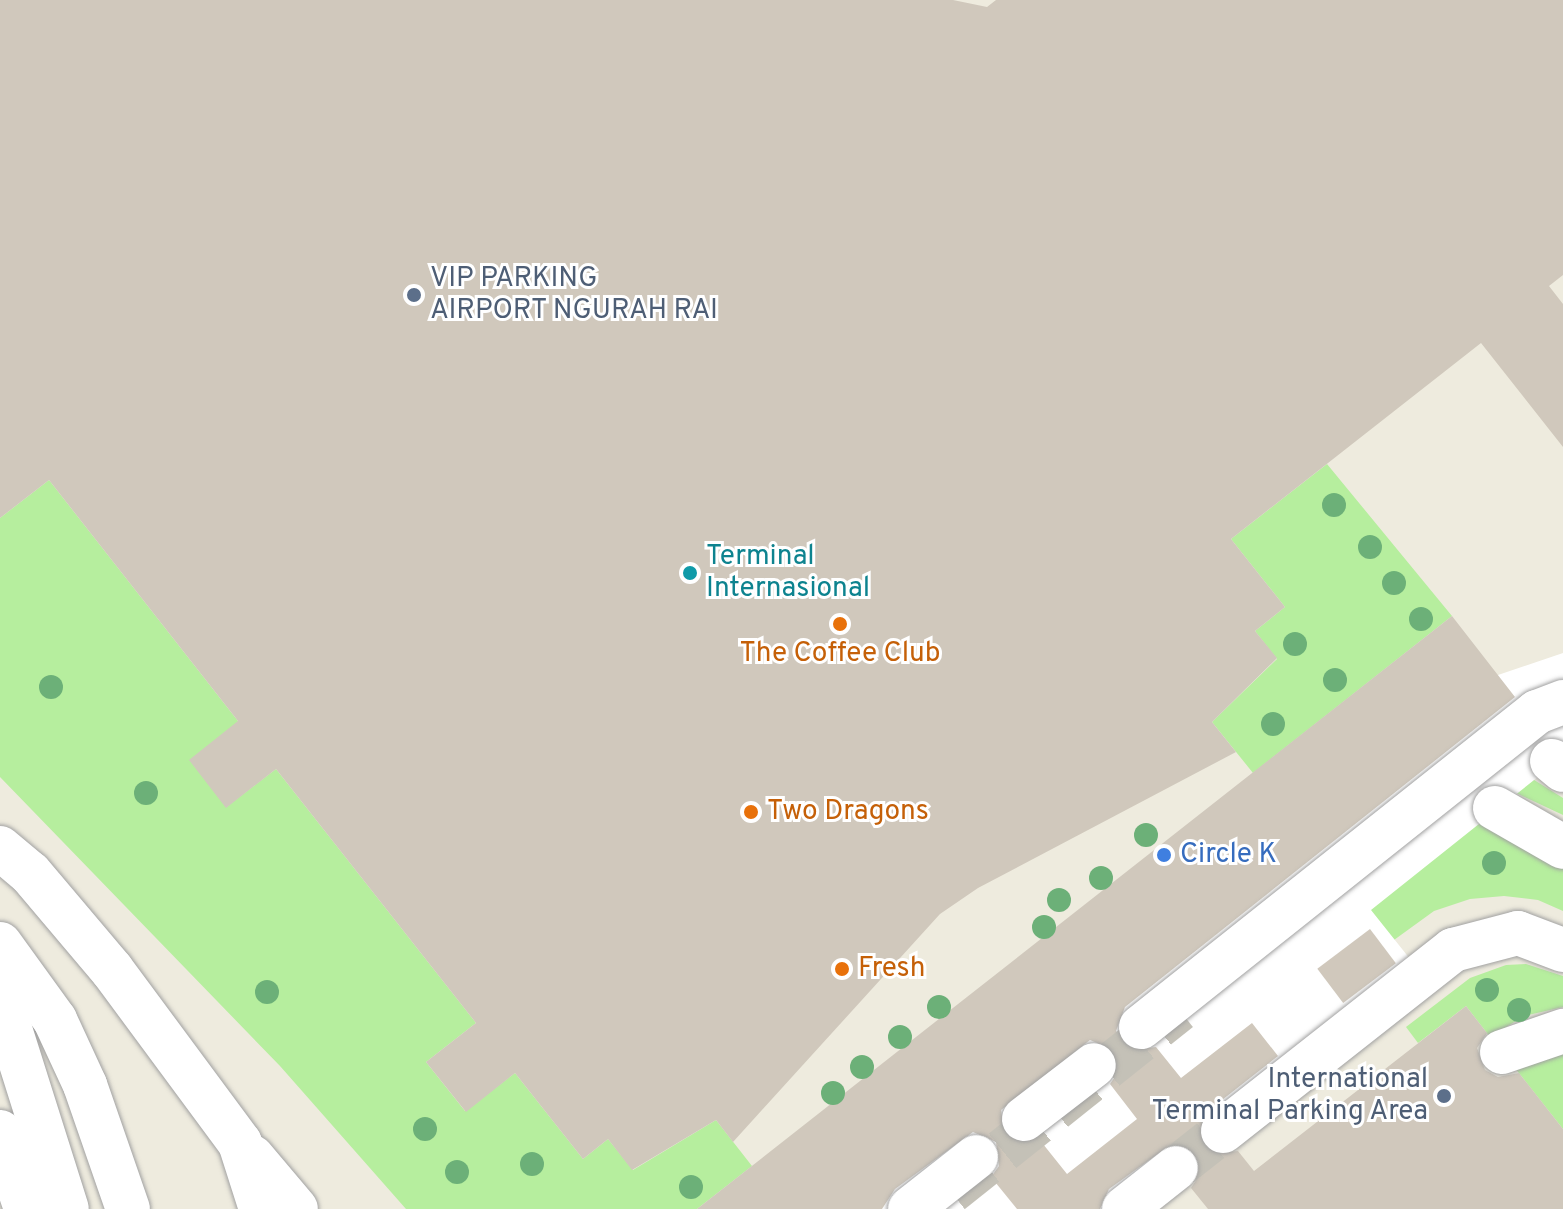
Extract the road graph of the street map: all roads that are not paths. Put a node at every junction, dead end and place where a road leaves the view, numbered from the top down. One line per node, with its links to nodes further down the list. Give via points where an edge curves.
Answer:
1 (1563, 702): 8 (street, via 1537,712)
2 (1495, 808): 3 (street)
3 (1563, 847)
4 (0, 848): 15 (street, via 30,873 112,970)
5 (0, 944): 20 (street, via 55,1020 85,1085)
6 (1563, 950): 13 (street, via 1518,933 1453,950)
7 (0, 997): 19 (street)
8 (1141, 1027)
9 (1563, 1031): 10 (street)
10 (1502, 1052)
11 (1094, 1065): 12 (street, bridge)
12 (1024, 1119)
13 (1223, 1131)
14 (0, 1132): 18 (street)
15 (240, 1143): 21 (street); 22 (street)
16 (976, 1157): 23 (street)
17 (1176, 1168): 24 (street)
18 (26, 1209)
19 (67, 1209)
20 (128, 1209)
21 (261, 1209)
22 (296, 1209)
23 (910, 1209)
24 (1124, 1209)

